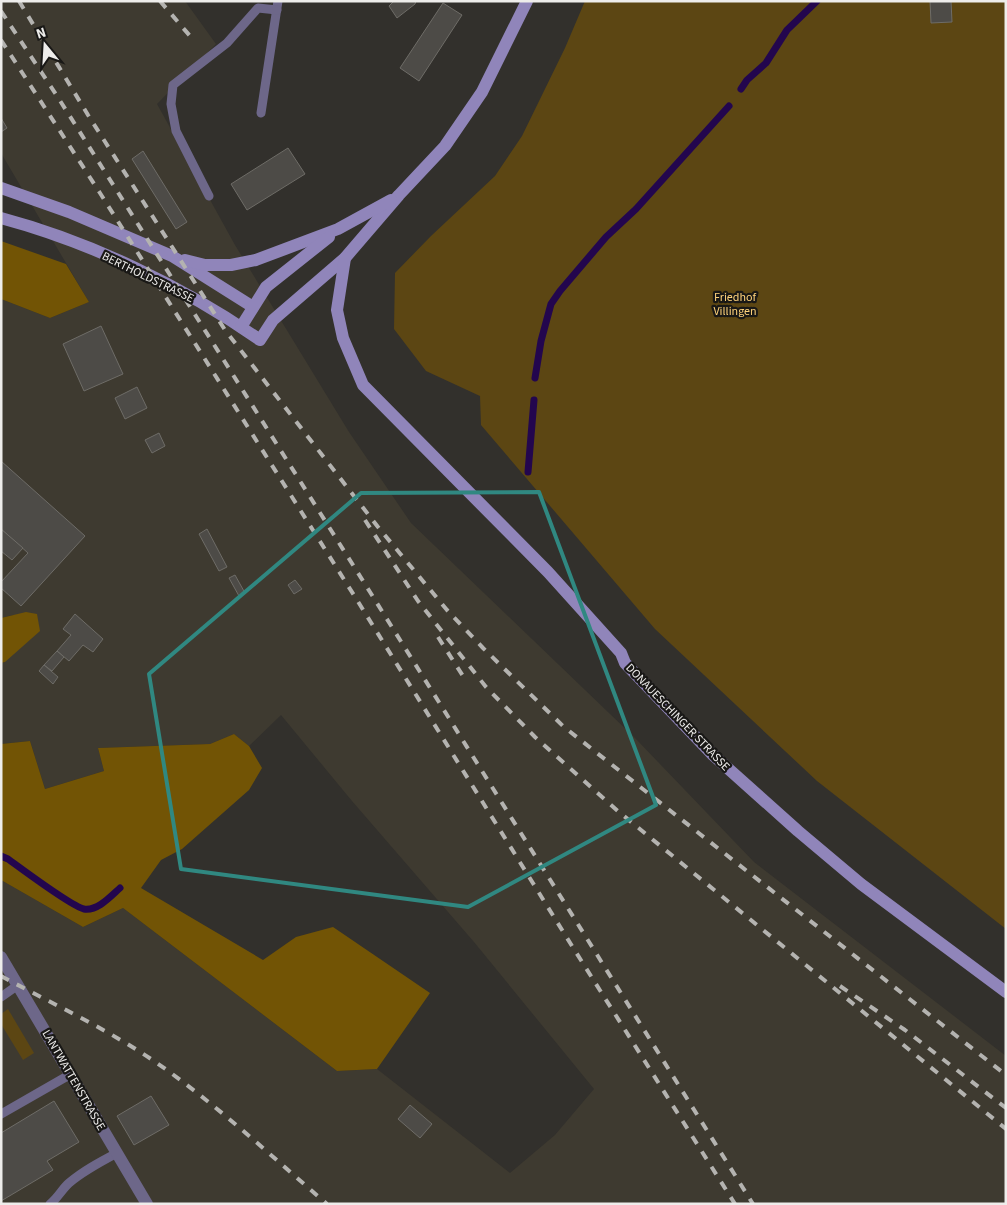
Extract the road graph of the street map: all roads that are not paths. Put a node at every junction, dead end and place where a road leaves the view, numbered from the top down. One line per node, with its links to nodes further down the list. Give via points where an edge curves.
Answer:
1 (526, 1): 5 (main road, via 482,92 445,146)
2 (278, 6): 3 (lane); 6 (lane, via 258,8 227,43 173,85 171,104 176,131)
3 (261, 114)
4 (7, 190): 9 (main road, BERTHOLDSTRASSE, via 69,212)
5 (399, 195): 8 (main road); 10 (main road)
6 (210, 196)
7 (1, 218): 12 (main road, BERTHOLDSTRASSE, via 32,226 119,260)
8 (338, 229): 9 (main road, via 256,260 231,265 205,265); 11 (main road, via 266,287)
9 (172, 256): 11 (main road, BERTHOLDSTRASSE)
10 (345, 258): 12 (main road, BERTHOLDSTRASSE, via 273,320 260,340); 15 (main road, DONAUESCHINGER STRASSE, via 337,310 343,338 363,385 548,572 621,653 625,663 713,755 861,884)
11 (253, 307): 12 (main road)
12 (241, 327)
13 (1, 957): 14 (street, LANTWATTENSTRASSE)
14 (18, 985): 16 (lane); 17 (street, LANTWATTENSTRASSE)
15 (1006, 992)
16 (1, 996)
17 (71, 1074): 18 (lane); 19 (street, LANTWATTENSTRASSE)
18 (1, 1114)
19 (117, 1152): 20 (lane, via 68,1184); 21 (street, LANTWATTENSTRASSE)
20 (50, 1204)
21 (147, 1204)

